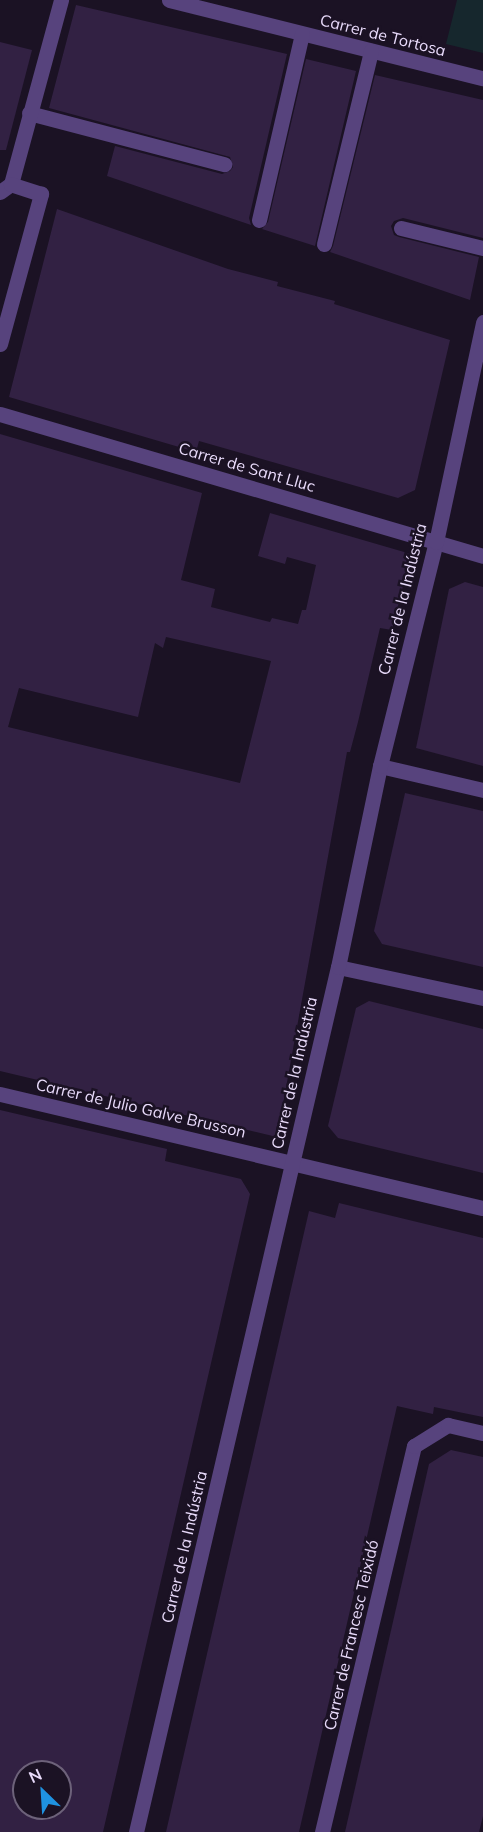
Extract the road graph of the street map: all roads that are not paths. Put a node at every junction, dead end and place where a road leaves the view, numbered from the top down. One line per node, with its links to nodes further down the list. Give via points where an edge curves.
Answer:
1 (61, 0): 6 (street)
2 (169, 0): 3 (street, Carrer de Tortosa)
3 (302, 34): 4 (street, Carrer de Tortosa); 9 (street)
4 (371, 51): 5 (street, Carrer de Tortosa); 11 (street)
5 (483, 78)
6 (29, 113): 7 (street); 8 (street)
7 (224, 164)
8 (6, 188): 15 (street, via 41,194)
9 (259, 220)
10 (401, 228): 12 (street)
11 (324, 244)
12 (483, 248)
13 (483, 322): 14 (street, Carrer de la Indústria)
14 (481, 342): 17 (street, Carrer de la Indústria)
15 (0, 344)
16 (0, 414): 17 (street, Carrer de Sant Lluc)
17 (436, 542): 18 (street, Carrer de Sant Lluc); 19 (street, Carrer de la Indústria)
18 (483, 555)
19 (380, 766): 20 (street); 21 (street, Carrer de la Indústria)
20 (483, 790)
21 (338, 967): 22 (street); 24 (street, Carrer de la Indústria)
22 (483, 998)
23 (0, 1094): 24 (street, Carrer de Julio Galve Brusson)
24 (291, 1162): 25 (street, Carrer de Julio Galve Brusson); 27 (street, Carrer de la Indústria)
25 (483, 1208)
26 (483, 1433): 28 (street, Carrer de Francesc Teixidó, via 448,1425 414,1446)
27 (136, 1832)
28 (322, 1832)

